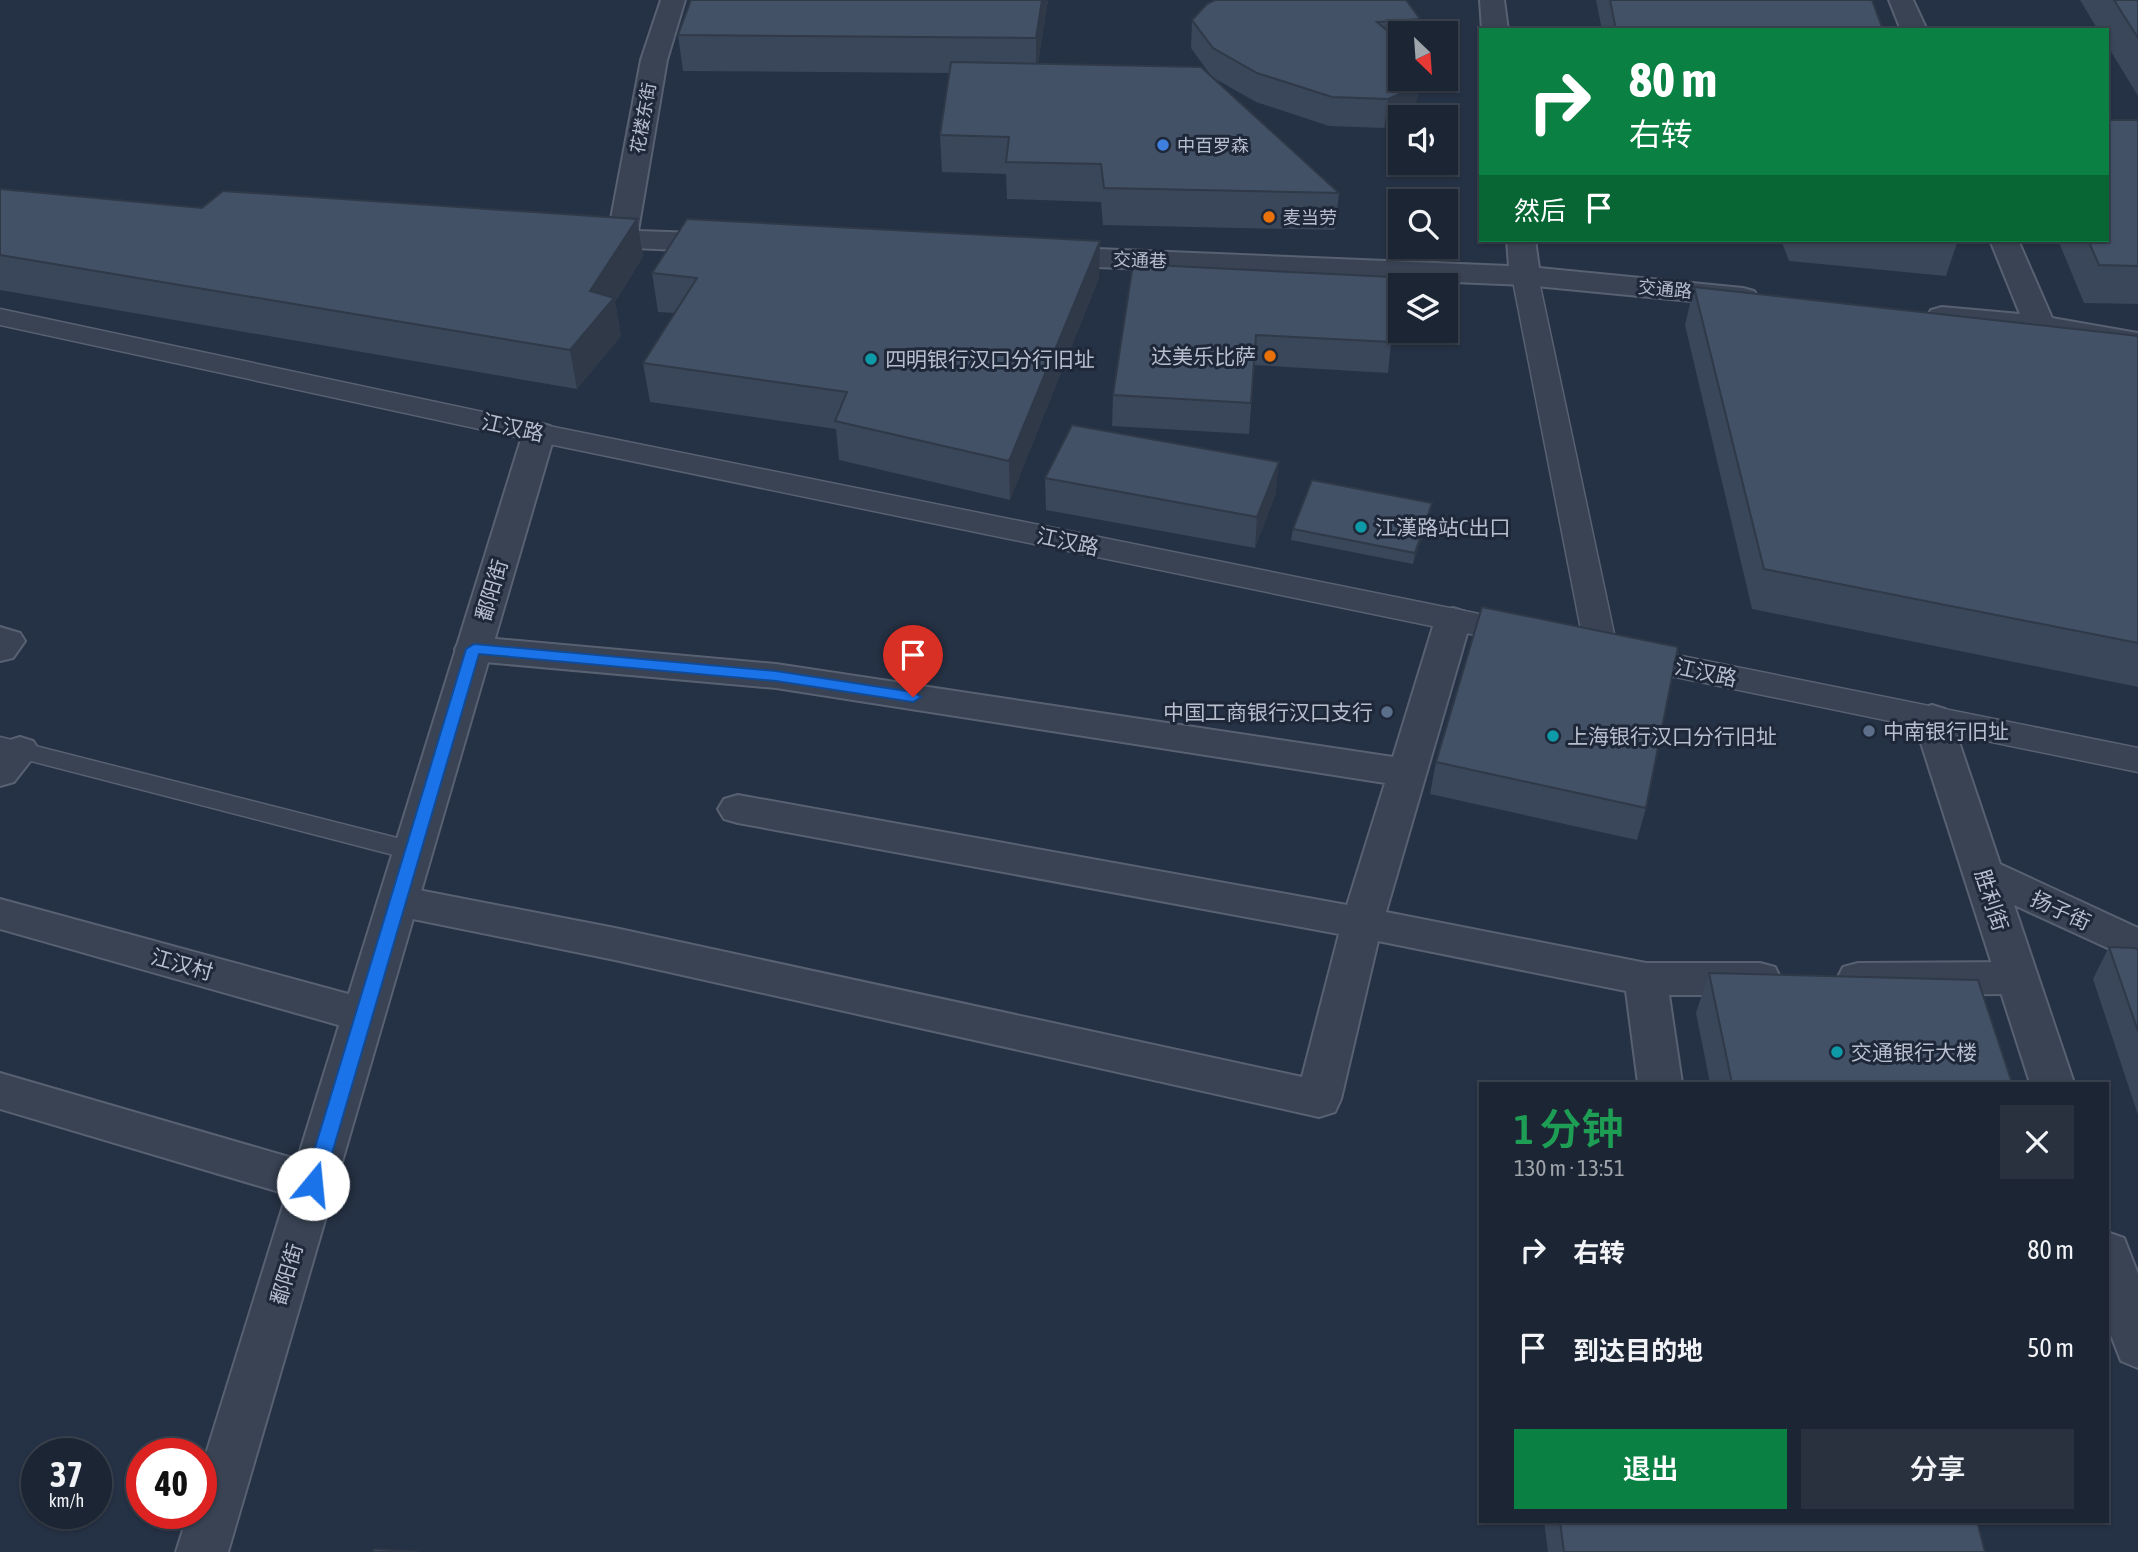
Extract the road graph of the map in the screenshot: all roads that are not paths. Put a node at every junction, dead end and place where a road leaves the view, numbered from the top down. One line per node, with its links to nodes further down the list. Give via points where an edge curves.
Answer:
1 (673, 0): 7 (street, 花楼东街, via 654,60)
2 (1492, 0): 4 (street)
3 (1901, 0): 5 (street)
4 (1496, 28)
5 (1913, 28)
6 (566, 235): 7 (street)
7 (622, 239): 10 (street)
8 (1521, 242): 12 (street)
9 (2005, 242): 16 (street)
10 (747, 244)
11 (1025, 256): 12 (street, 交通巷)
12 (1525, 276): 13 (street, 交通路); 21 (street)
13 (1776, 300)
14 (1915, 313): 16 (street)
15 (0, 317): 18 (street, 江汉路)
16 (2040, 325): 17 (street)
17 (2138, 342)
18 (539, 433): 19 (street, 江汉路); 23 (street, 鄱阳街)
19 (1453, 620): 21 (street, 江汉路); 27 (street)
20 (0, 639): 22 (street, via 8,641)
21 (1574, 645): 24 (street, 江汉路)
22 (0, 649)
23 (474, 649): 27 (street, via 776,676); 29 (street, 鄱阳街)
24 (1932, 718): 26 (street, 江汉路); 30 (street, 胜利街)
25 (7, 756): 29 (lane)
26 (2138, 760)
27 (1407, 774): 33 (street)
28 (738, 809): 33 (street)
29 (413, 851): 31 (street, 鄱阳街)
30 (1984, 874): 34 (street, 扬子街); 35 (street, 胜利街)
31 (398, 901): 33 (street, via 615,944 1319,1099); 37 (street, 鄱阳街)
32 (0, 914): 37 (street, 江汉村)
33 (1362, 923): 36 (street)
34 (2138, 946)
35 (2017, 978): 36 (street); 39 (street, 胜利街)
36 (1646, 979): 38 (street)
37 (363, 1015): 41 (street, 鄱阳街)
38 (1660, 1082)
39 (2052, 1082)
40 (0, 1091): 41 (street)
41 (313, 1184): 44 (street, 鄱阳街)
42 (2109, 1258): 43 (street)
43 (2138, 1346)
44 (202, 1552)

